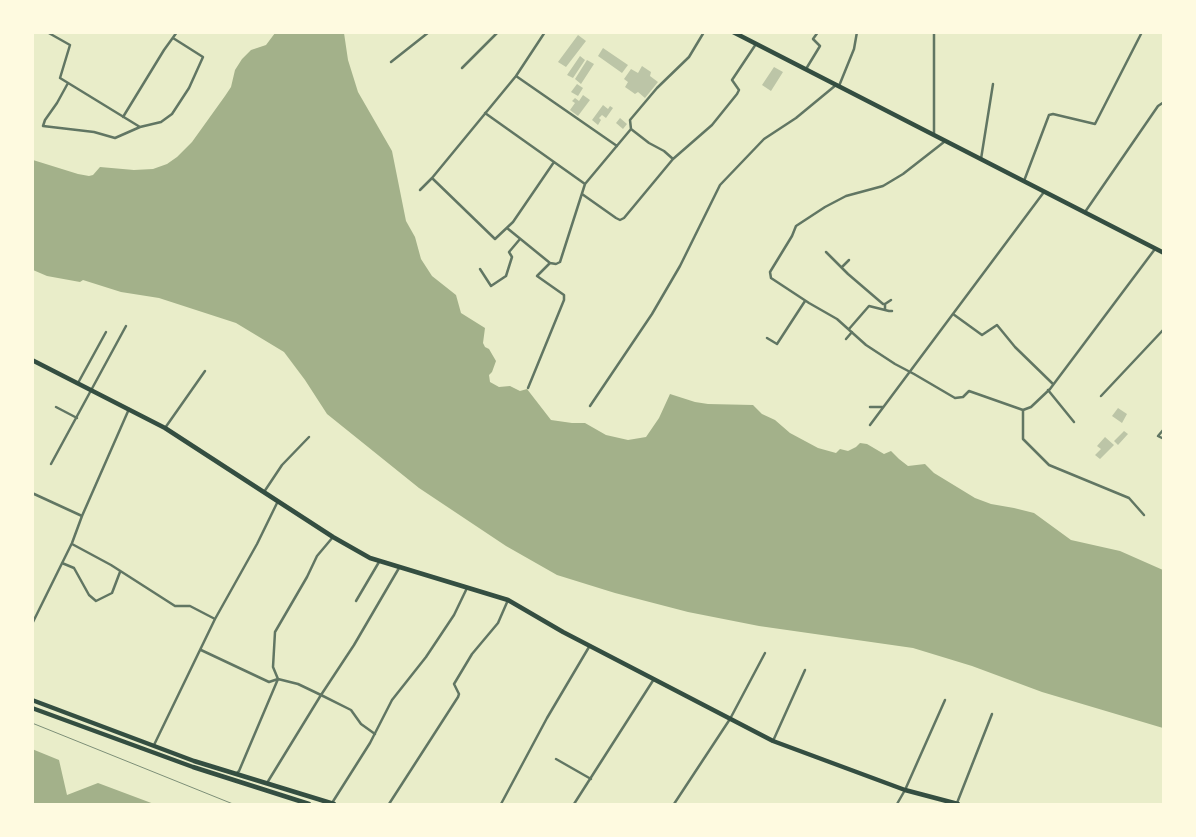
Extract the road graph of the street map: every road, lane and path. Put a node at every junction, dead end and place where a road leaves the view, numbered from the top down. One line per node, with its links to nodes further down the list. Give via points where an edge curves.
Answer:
1 (47, 32): 18 (street, via 70,45 60,78)
2 (177, 32): 12 (street)
3 (429, 32): 14 (street)
4 (498, 32): 15 (street)
5 (545, 32): 17 (street)
6 (704, 32): 25 (street, via 689,57 630,120)
7 (733, 32): 13 (main road)
8 (820, 32): 16 (street, via 814,40 820,46)
9 (857, 32): 20 (street, via 852,56)
10 (934, 32): 26 (street)
11 (1142, 32): 33 (street, via 1095,124 1049,115)
12 (173, 38): 23 (street); 24 (street, via 203,57 202,62 172,114 161,122)
13 (756, 44): 16 (main road); 29 (street, via 732,80 739,90 737,94 712,125)
14 (391, 62)
15 (462, 68)
16 (806, 69): 20 (main road)
17 (516, 76): 22 (street); 28 (street)
18 (68, 83): 23 (street); 24 (street, via 43,126 115,138)
19 (993, 84): 30 (street)
20 (838, 85): 26 (main road); 70 (street, via 764,139 720,185 652,314)
21 (1164, 102): 38 (street, via 1158,106)
22 (485, 113): 31 (street); 32 (street)
23 (124, 117): 24 (street)
24 (140, 127)
25 (631, 129): 28 (street); 29 (street)
26 (934, 135): 27 (main road)
27 (944, 142): 30 (main road); 48 (street, via 883,186 846,196 796,226 770,272 771,278)
28 (617, 146): 34 (street)
29 (673, 159): 37 (street, via 620,220)
30 (981, 159): 33 (main road)
31 (554, 162): 34 (street); 39 (street)
32 (432, 178): 35 (street); 39 (street, via 495,239)
33 (1024, 181): 36 (main road)
34 (585, 184): 37 (street)
35 (420, 190)
36 (1044, 191): 38 (main road); 53 (street)
37 (582, 194): 45 (street, via 560,262)
38 (1085, 212): 41 (main road)
39 (507, 228): 40 (street)
40 (520, 239): 45 (street); 47 (street, via 509,252 512,257 506,276 491,286)
41 (1156, 248): 43 (main road); 65 (street)
42 (826, 252): 46 (street)
43 (1164, 253)
44 (849, 260): 46 (street)
45 (550, 263): 66 (street, via 537,276 564,295 564,300)
46 (842, 268): 50 (street)
47 (480, 269)
48 (805, 300): 55 (street); 59 (street, via 777,344)
49 (891, 300): 50 (street)
50 (886, 304): 51 (street)
51 (885, 310): 52 (street); 55 (street, via 869,306)
52 (892, 310)
53 (953, 314): 63 (street); 65 (street, via 982,335 997,325)
54 (126, 326): 67 (street)
55 (849, 328): 58 (street)
56 (1164, 328): 69 (street)
57 (106, 332): 64 (street)
58 (852, 332): 60 (street); 63 (street, via 866,345)
59 (767, 338)
60 (846, 338)
61 (32, 360): 64 (main road)
62 (205, 371): 79 (street)
63 (909, 372): 73 (street); 75 (street, via 955,398 963,397 969,391)
64 (78, 382): 67 (main road)
65 (1053, 384): 68 (street)
66 (528, 388)
67 (93, 390): 74 (main road); 76 (street)
68 (1048, 390): 75 (street); 77 (street)
69 (1101, 396)
70 (590, 406)
71 (56, 407): 76 (street)
72 (870, 407): 73 (street)
73 (883, 407): 78 (street)
74 (129, 409): 79 (main road); 87 (street)
75 (1023, 410): 88 (street, via 1023,439 1049,465 1129,498)
76 (77, 419): 83 (street)
77 (1074, 422)
78 (870, 425)
79 (165, 428): 84 (main road)
80 (1164, 429): 82 (street, via 1158,436)
81 (309, 438): 84 (street, via 282,465)
82 (1164, 439)
83 (52, 464)
84 (264, 492): 86 (main road)
85 (32, 493): 87 (street)
86 (278, 501): 89 (main road); 98 (street)
87 (82, 516): 90 (street)
88 (1144, 516)
89 (333, 537): 91 (main road); 104 (street, via 317,556 275,632 273,667)
90 (72, 543): 92 (street); 94 (street)
91 (380, 562): 93 (main road); 97 (street)
92 (62, 563): 94 (street, via 74,568 96,601 112,593); 99 (street)
93 (399, 568): 95 (main road); 106 (street)
94 (121, 572): 98 (street, via 175,606 190,606)
95 (468, 587): 96 (main road); 112 (street, via 426,657 392,700)
96 (508, 600): 100 (main road); 123 (street, via 498,623 472,654 454,684 458,697)
97 (356, 601)
98 (215, 619): 101 (street)
99 (32, 624)
100 (590, 646): 105 (main road); 124 (street)
101 (201, 650): 104 (street, via 262,680); 114 (street)
102 (765, 653): 111 (street)
103 (805, 670): 113 (street)
104 (278, 679): 106 (street); 116 (street)
105 (654, 679): 111 (main road); 117 (street)
106 (320, 695): 112 (street, via 351,710 361,724); 119 (street)
107 (32, 700): 114 (main road)
108 (945, 700): 120 (street)
109 (32, 708): 118 (main road)
110 (992, 714): 128 (street)
111 (730, 719): 113 (main road); 126 (street)
112 (375, 734): 122 (street)
113 (773, 741): 120 (main road)
114 (154, 744): 116 (main road)
115 (556, 759): 117 (street)
116 (236, 774): 118 (street); 119 (main road)
117 (591, 779): 125 (street)
118 (233, 780): 121 (main road)
119 (267, 783): 122 (main road)
120 (905, 790): 127 (street); 128 (main road)
121 (309, 804)
122 (332, 804)
123 (389, 804)
124 (501, 804)
125 (575, 804)
126 (674, 804)
127 (897, 804)
128 (957, 804)

